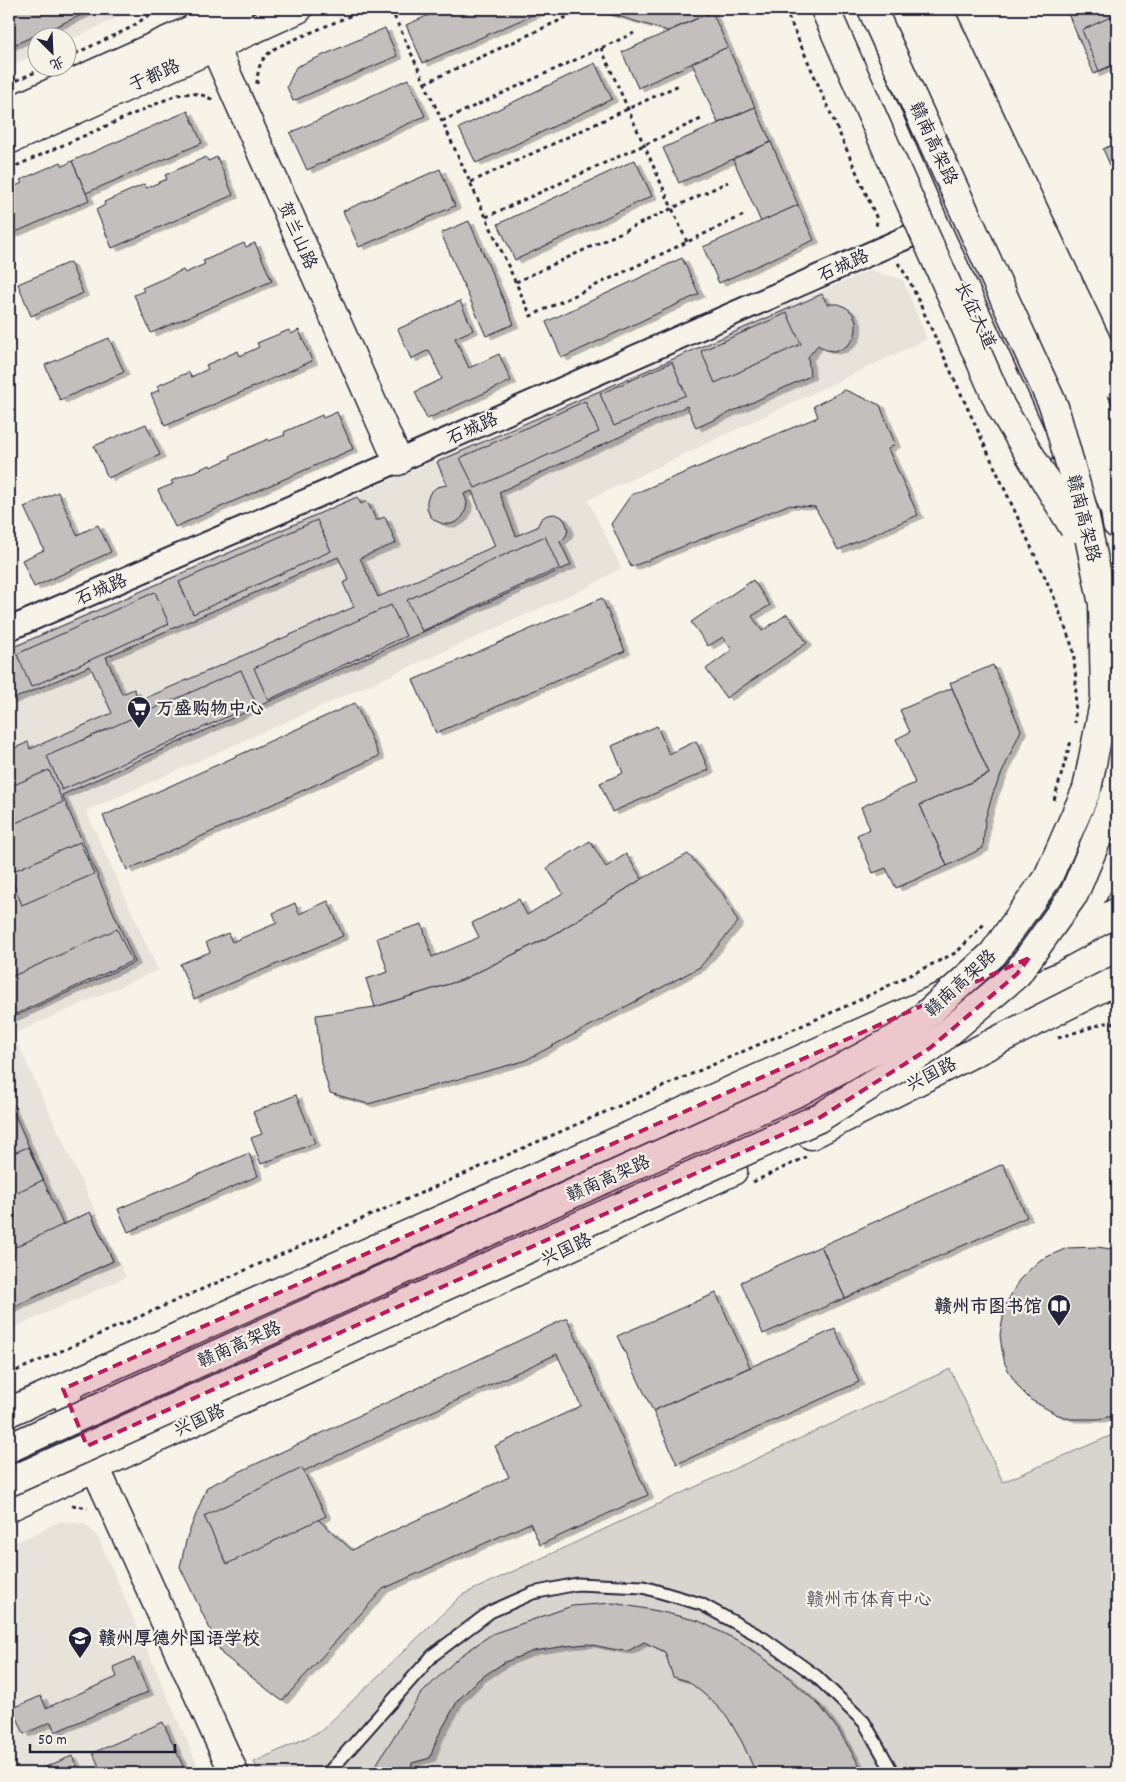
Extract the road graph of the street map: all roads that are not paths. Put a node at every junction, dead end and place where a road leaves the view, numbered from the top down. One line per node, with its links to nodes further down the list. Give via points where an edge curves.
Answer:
1 (238, 9): 9 (main road, 于都路)
2 (298, 9): 9 (main road, 于都路)
3 (825, 9): 17 (main road, bridge, via 1001,407)
4 (841, 9): 12 (main road, 长征大道)
5 (872, 9): 29 (main road, 赣南高架路, bridge, via 1054,407 1085,517 1103,604 1105,698 1087,789 1048,878 993,954 906,1033 800,1091)
6 (902, 9): 16 (main road, 赣南高架路, via 1074,401 1115,510)
7 (921, 9): 14 (main road)
8 (938, 9): 13 (main road)
9 (206, 26): 10 (main road, 于都路); 11 (main road, 于都路); 15 (main road, 贺兰山路)
10 (9, 112)
11 (9, 140)
12 (935, 225): 15 (street, 石城路); 17 (main road, 长征大道)
13 (1117, 385)
14 (1117, 452)
15 (398, 460): 19 (street, 石城路)
16 (1117, 524)
17 (1074, 528): 18 (main road, 长征大道)
18 (1117, 619)
19 (9, 628)
20 (1117, 791): 31 (main road, 赣南高架路, bridge, via 1074,894 1018,974 930,1048 819,1118)
21 (1117, 849): 23 (main road, via 1090,898)
22 (1117, 912): 23 (main road)
23 (1051, 948): 27 (main road)
24 (1117, 980): 26 (main road, 兴国路)
25 (1117, 990): 26 (main road, via 1074,1002)
26 (1051, 1013): 30 (main road, 兴国路, via 814,1134)
27 (63, 1389): 28 (main road); 30 (main road)
28 (9, 1412)
29 (9, 1448)
30 (96, 1467): 32 (main road, 兴国路); 33 (main road)
31 (9, 1482)
32 (9, 1507)
33 (234, 1773)
34 (325, 1773): 35 (lane, via 433,1655 490,1612 534,1593 577,1584 643,1587 693,1601 763,1638 816,1676 864,1722)
35 (893, 1773)

